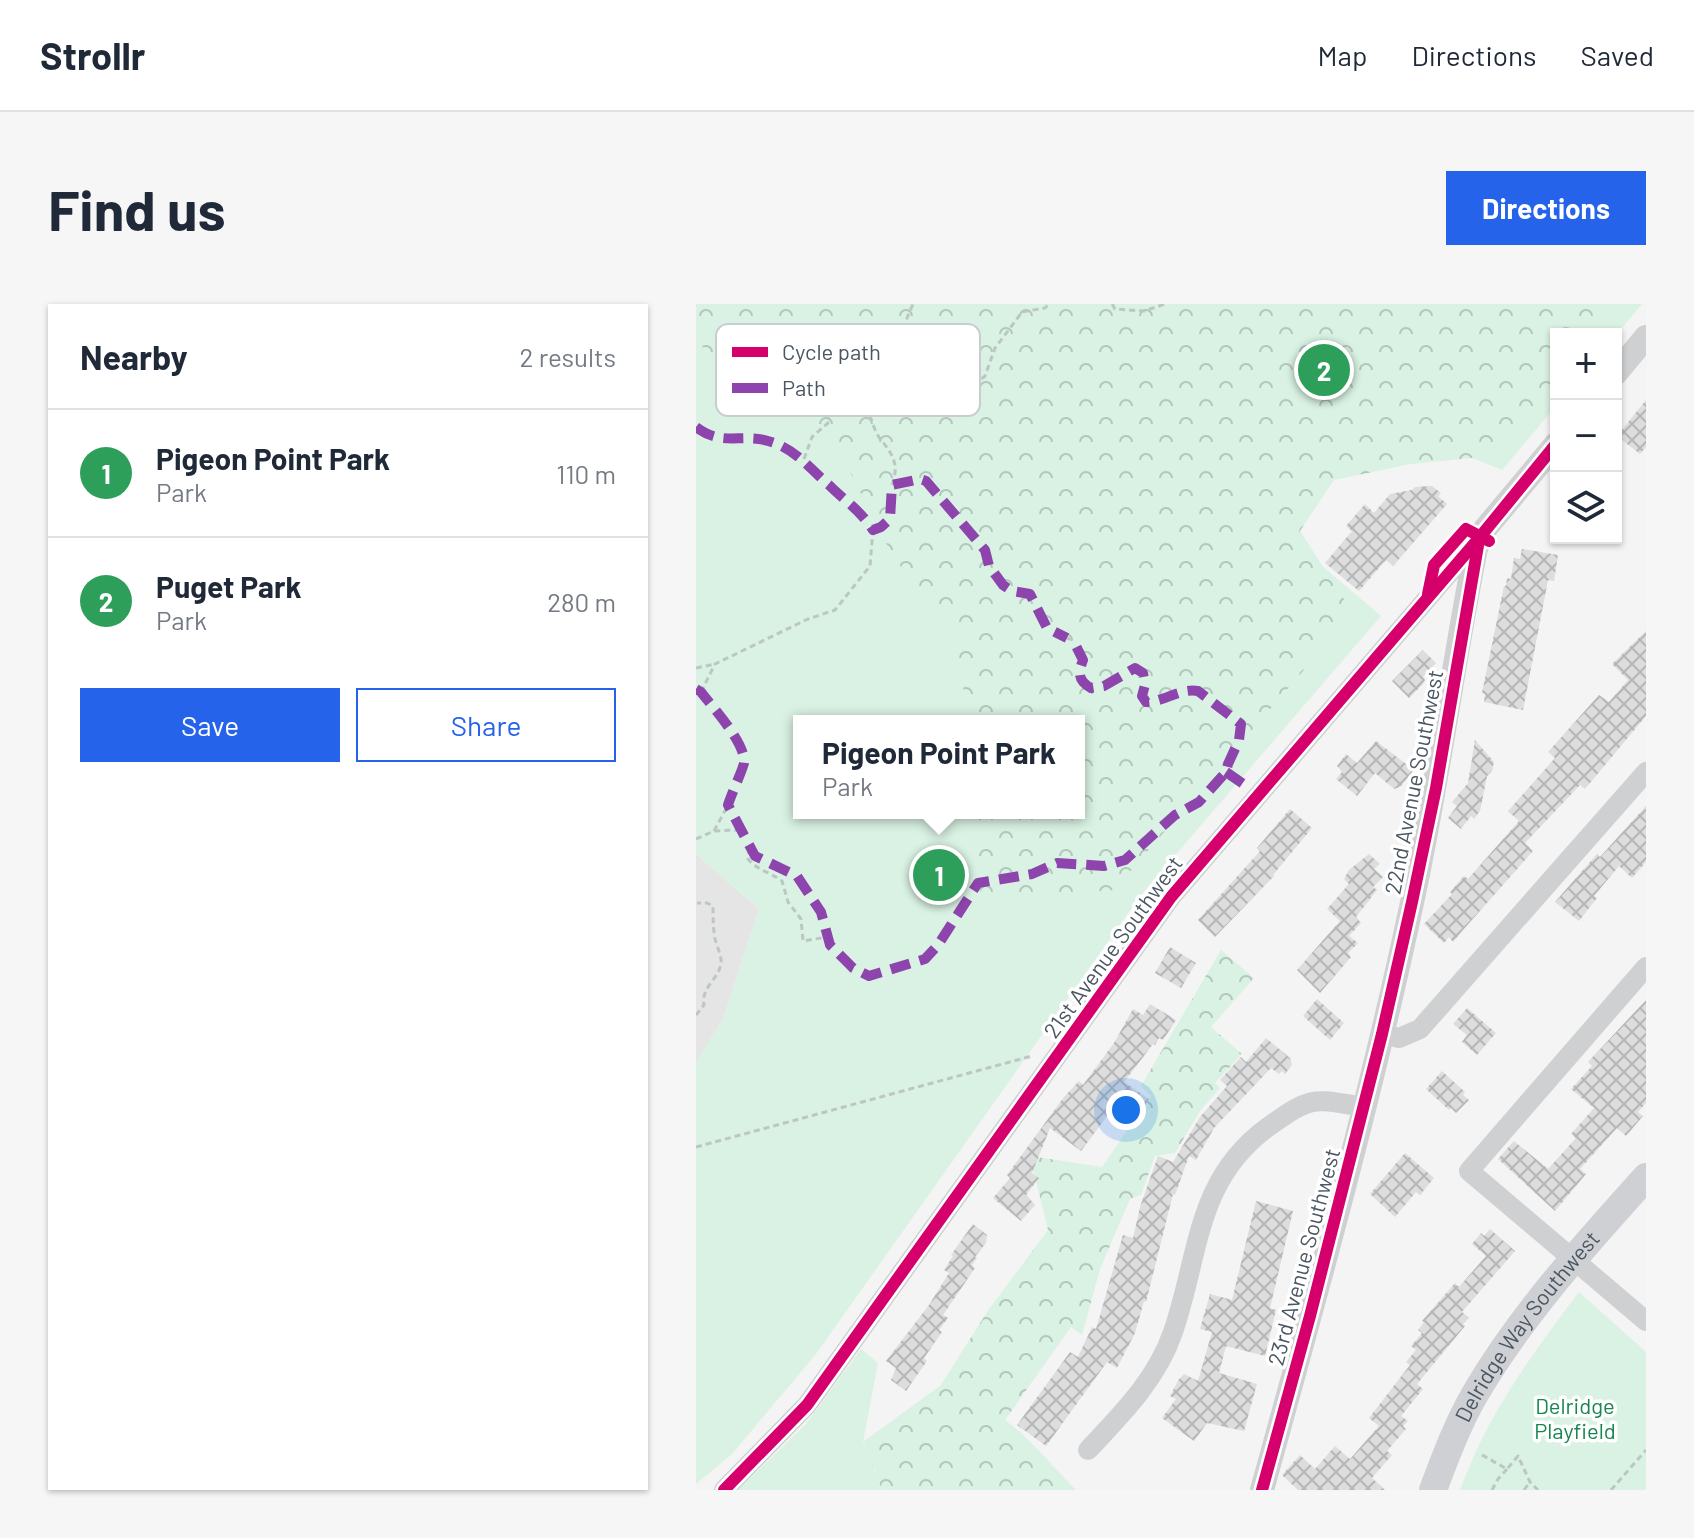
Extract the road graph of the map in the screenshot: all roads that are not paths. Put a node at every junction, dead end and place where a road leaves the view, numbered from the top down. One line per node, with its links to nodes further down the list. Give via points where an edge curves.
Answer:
1 (1646, 337): 2 (street)
2 (1622, 366)
3 (1550, 451): 4 (street, 21st Avenue Southwest)
4 (1480, 537): 5 (street, 22nd Avenue Southwest); 6 (street, 21st Avenue Southwest)
5 (1469, 591): 6 (street); 9 (street, 22nd Avenue Southwest, via 1436,788)
6 (1428, 594): 15 (street, 21st Avenue Southwest, via 1171,897 807,1405)
7 (1646, 772): 9 (street, via 1420,1029 1399,1038)
8 (1646, 967): 12 (street, via 1469,1171)
9 (1382, 1034): 10 (street, 23rd Avenue Southwest)
10 (1363, 1107): 14 (street, via 1307,1102 1252,1139 1230,1162 1205,1213 1173,1333 1134,1401); 16 (street, 23rd Avenue Southwest)
11 (1646, 1177): 12 (main road, Delridge Way Southwest)
12 (1573, 1260): 13 (street); 17 (main road, Delridge Way Southwest, via 1474,1396)
13 (1646, 1321)
14 (1088, 1450)
15 (724, 1490)
16 (1262, 1490)
17 (1433, 1490)

